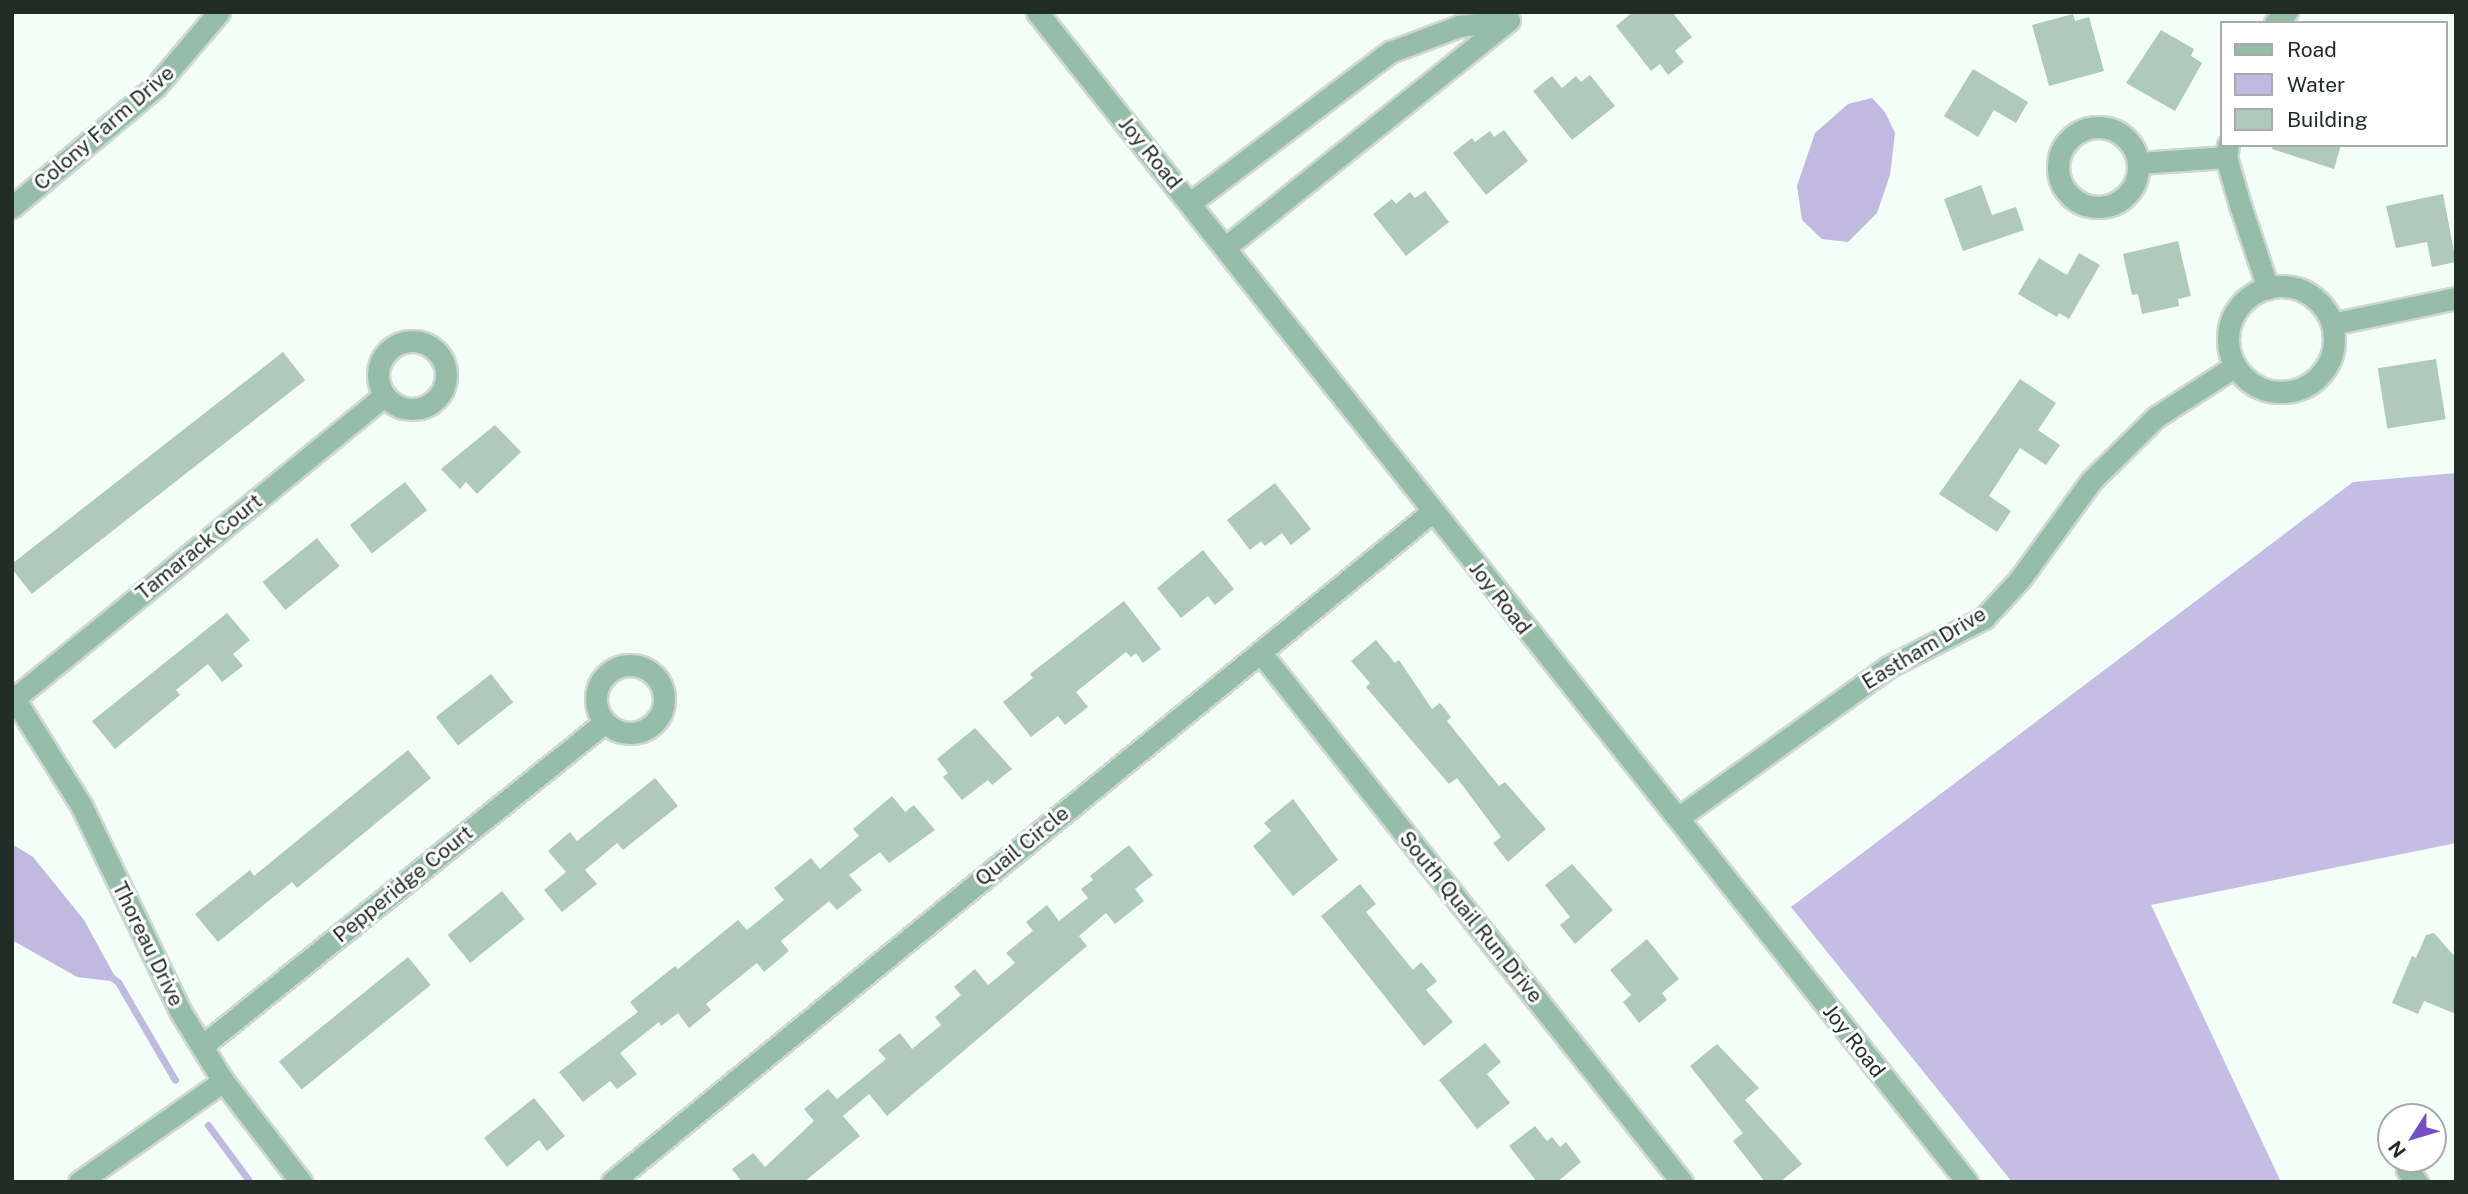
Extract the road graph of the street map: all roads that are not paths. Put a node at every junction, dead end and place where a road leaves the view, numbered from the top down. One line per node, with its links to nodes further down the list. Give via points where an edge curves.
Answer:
1 (219, 12): 7 (street, Colony Farm Drive, via 156,86)
2 (1037, 12): 6 (street, Joy Road)
3 (1514, 16): 6 (street, via 1459,26 1390,52); 8 (street)
4 (2227, 151): 5 (street); 9 (street)
5 (2139, 163)
6 (1190, 203): 8 (street, Joy Road)
7 (12, 207)
8 (1226, 247): 14 (street, Joy Road)
9 (2268, 288): 11 (street, via 2288,287 2307,293 2323,306); 12 (street, via 2250,296 2237,310 2229,347)
10 (2456, 298): 11 (street)
11 (2332, 324): 12 (street, via 2334,346 2327,367 2302,387 2270,391 2250,382)
12 (2235, 366): 18 (street, Eastham Drive, via 2157,417 2091,481 2020,579 1984,618 1888,667 1802,724)
13 (384, 396): 16 (street, Tamarack Court)
14 (1433, 511): 15 (street, Quail Circle); 18 (street, Joy Road)
15 (1260, 652): 21 (street, South Quail Run Drive); 24 (street, Quail Circle)
16 (13, 697): 19 (street, Thoreau Drive, via 81,805 180,1011)
17 (605, 722): 19 (street, Pepperidge Court)
18 (1678, 818): 25 (street, Joy Road)
19 (202, 1046): 20 (street, Thoreau Drive)
20 (223, 1081): 22 (street); 23 (street, Thoreau Drive)
21 (1671, 1178)
22 (79, 1182)
23 (301, 1182)
24 (612, 1182)
25 (1967, 1182)

